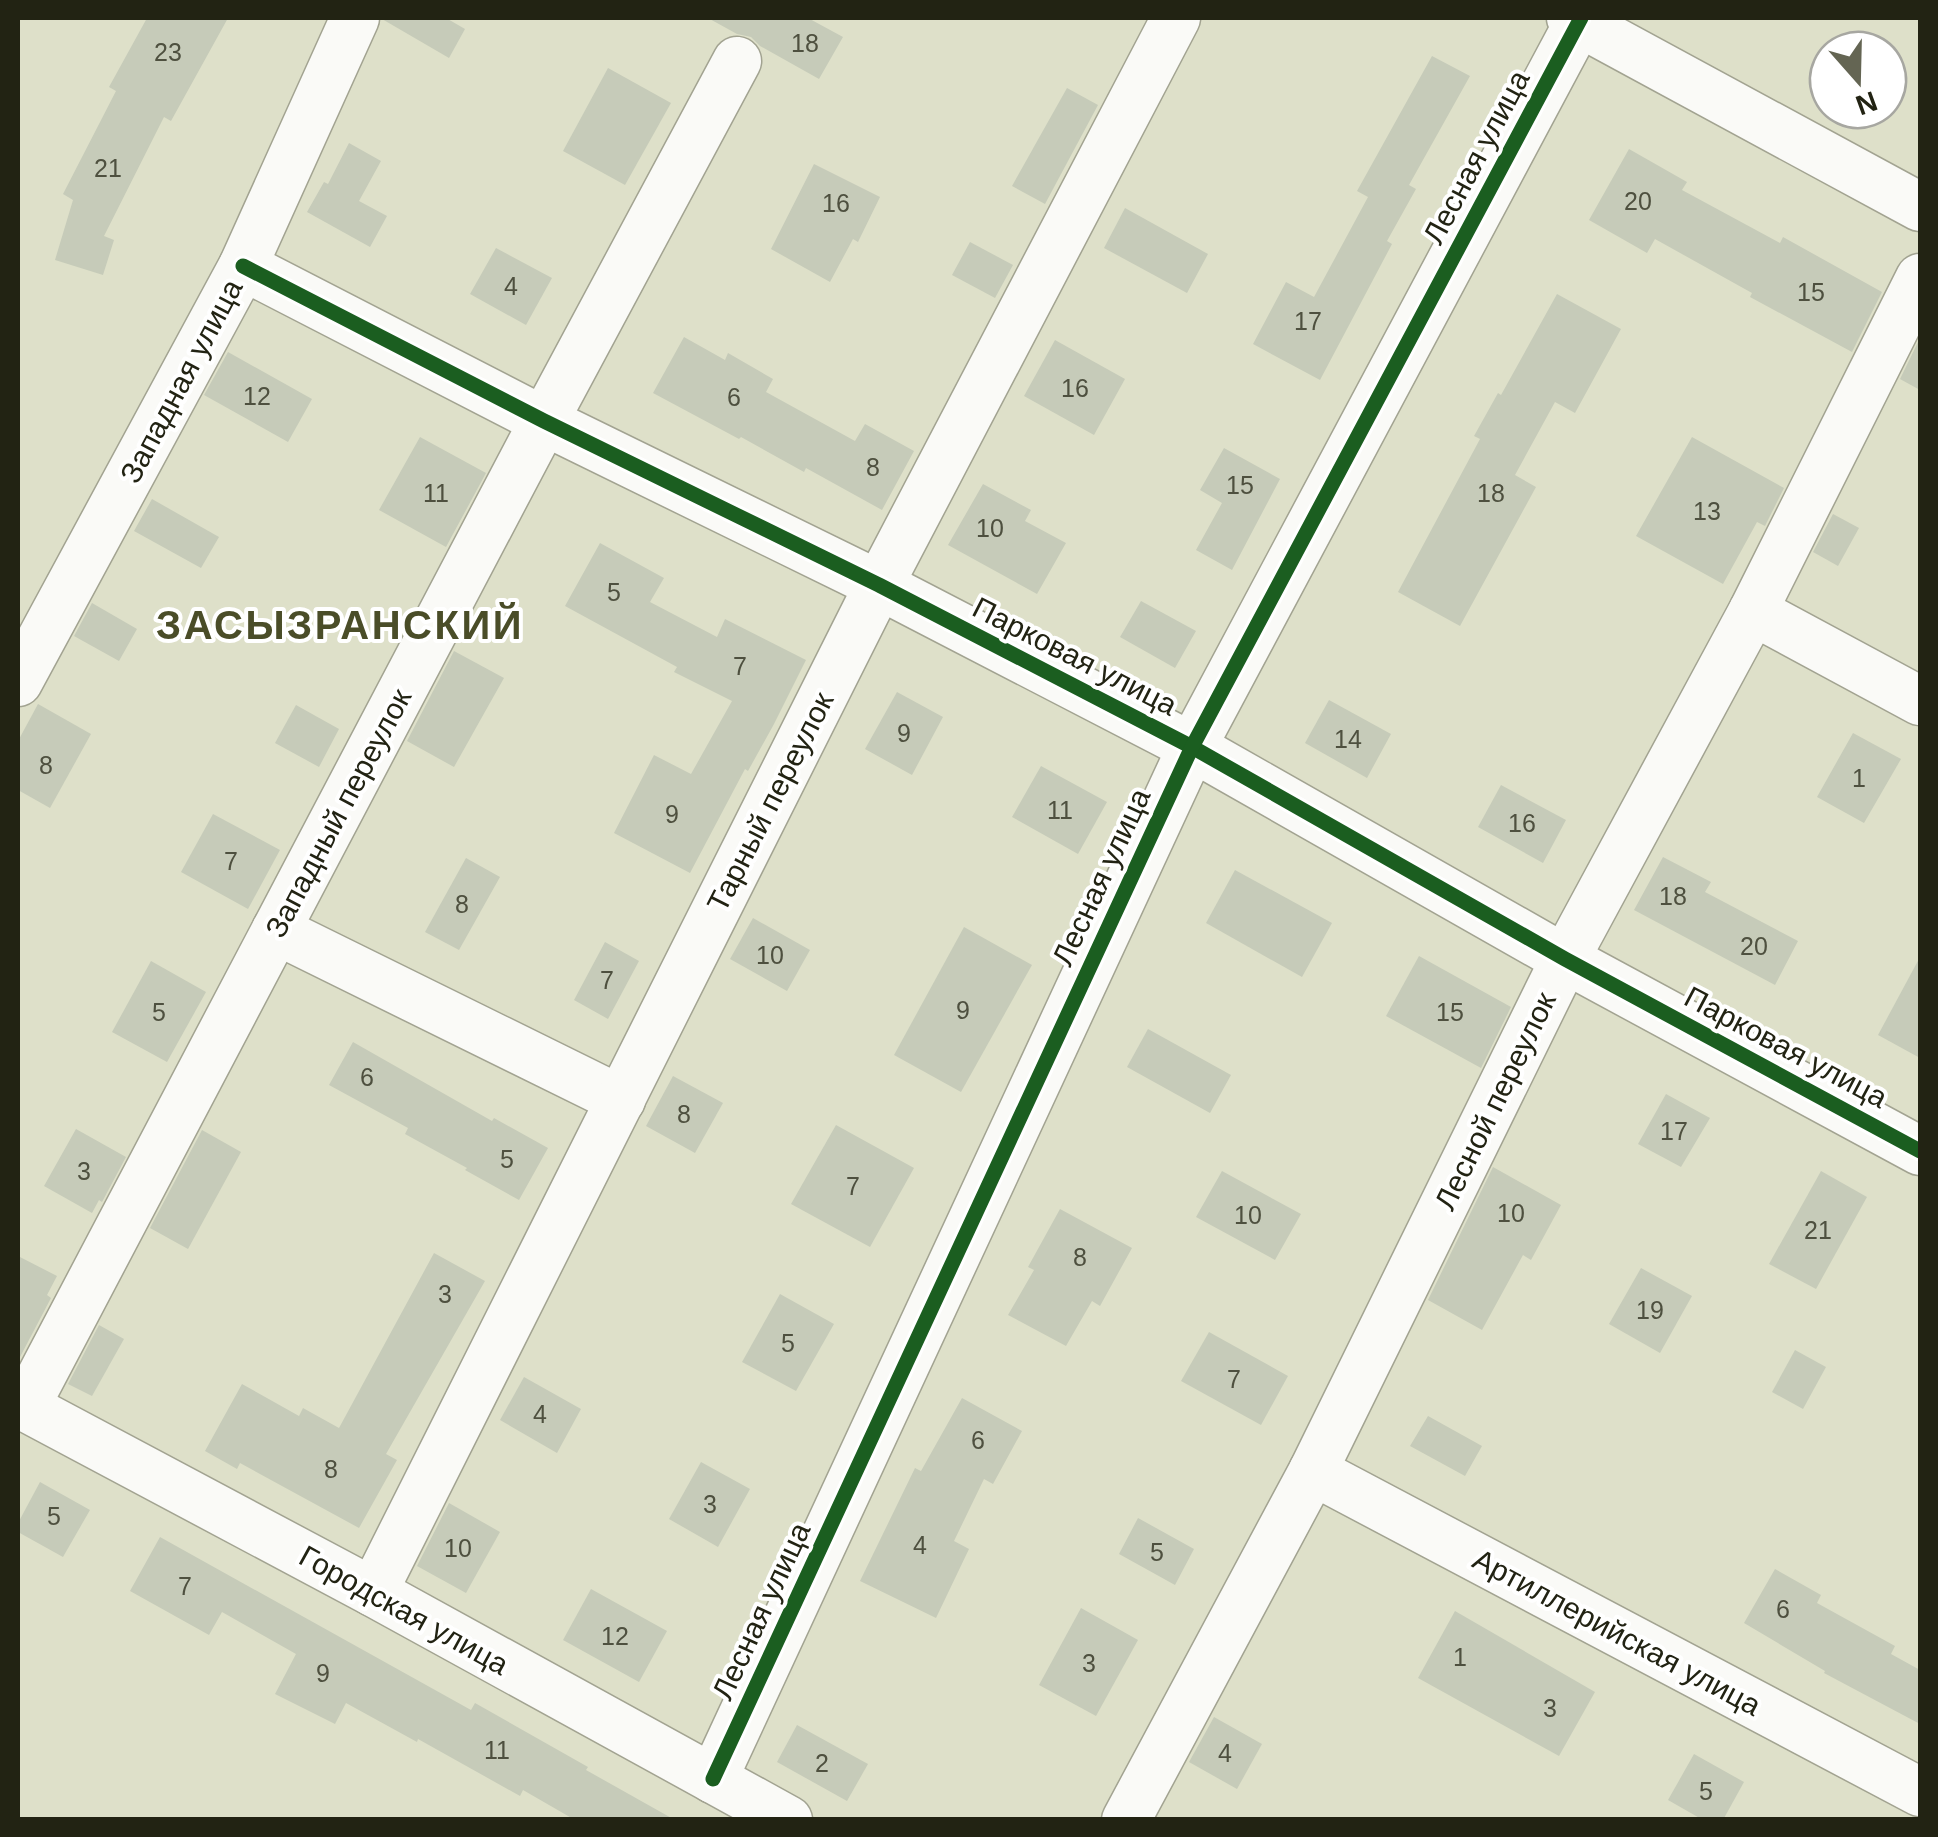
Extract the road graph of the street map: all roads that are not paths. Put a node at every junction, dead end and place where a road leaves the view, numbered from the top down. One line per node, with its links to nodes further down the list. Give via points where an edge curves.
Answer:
1 (355, 18): 6 (street, Западная улица)
2 (1176, 18): 9 (street, Тарный переулок)
3 (1577, 19): 5 (street); 13 (street, Лесная улица)
4 (737, 61): 8 (street, Западный переулок)
5 (1920, 207)
6 (243, 266): 8 (street, Парковая улица); 11 (street, Западная улица)
7 (1920, 278): 10 (street, Лесной переулок)
8 (544, 420): 9 (street, Парковая улица); 14 (street, Западный переулок)
9 (879, 585): 13 (street, Парковая улица); 16 (street, Тарный переулок)
10 (1753, 611): 12 (street); 15 (street, Лесной переулок)
11 (18, 682)
12 (1920, 700)
13 (1192, 747): 15 (street, Парковая улица); 21 (street, Лесная улица)
14 (276, 930): 16 (street); 18 (street, Западный переулок)
15 (1565, 959): 17 (street, Парковая улица); 19 (street, Лесной переулок)
16 (621, 1100): 20 (street, Тарный переулок)
17 (1920, 1151)
18 (21, 1405): 20 (street, Городская улица)
19 (1312, 1471): 22 (street, Артиллерийская улица); 24 (street, Лесной переулок)
20 (373, 1592): 21 (street, Городская улица)
21 (713, 1780): 23 (street, Городская улица)
22 (1920, 1792)
23 (788, 1820)
24 (1126, 1820)

